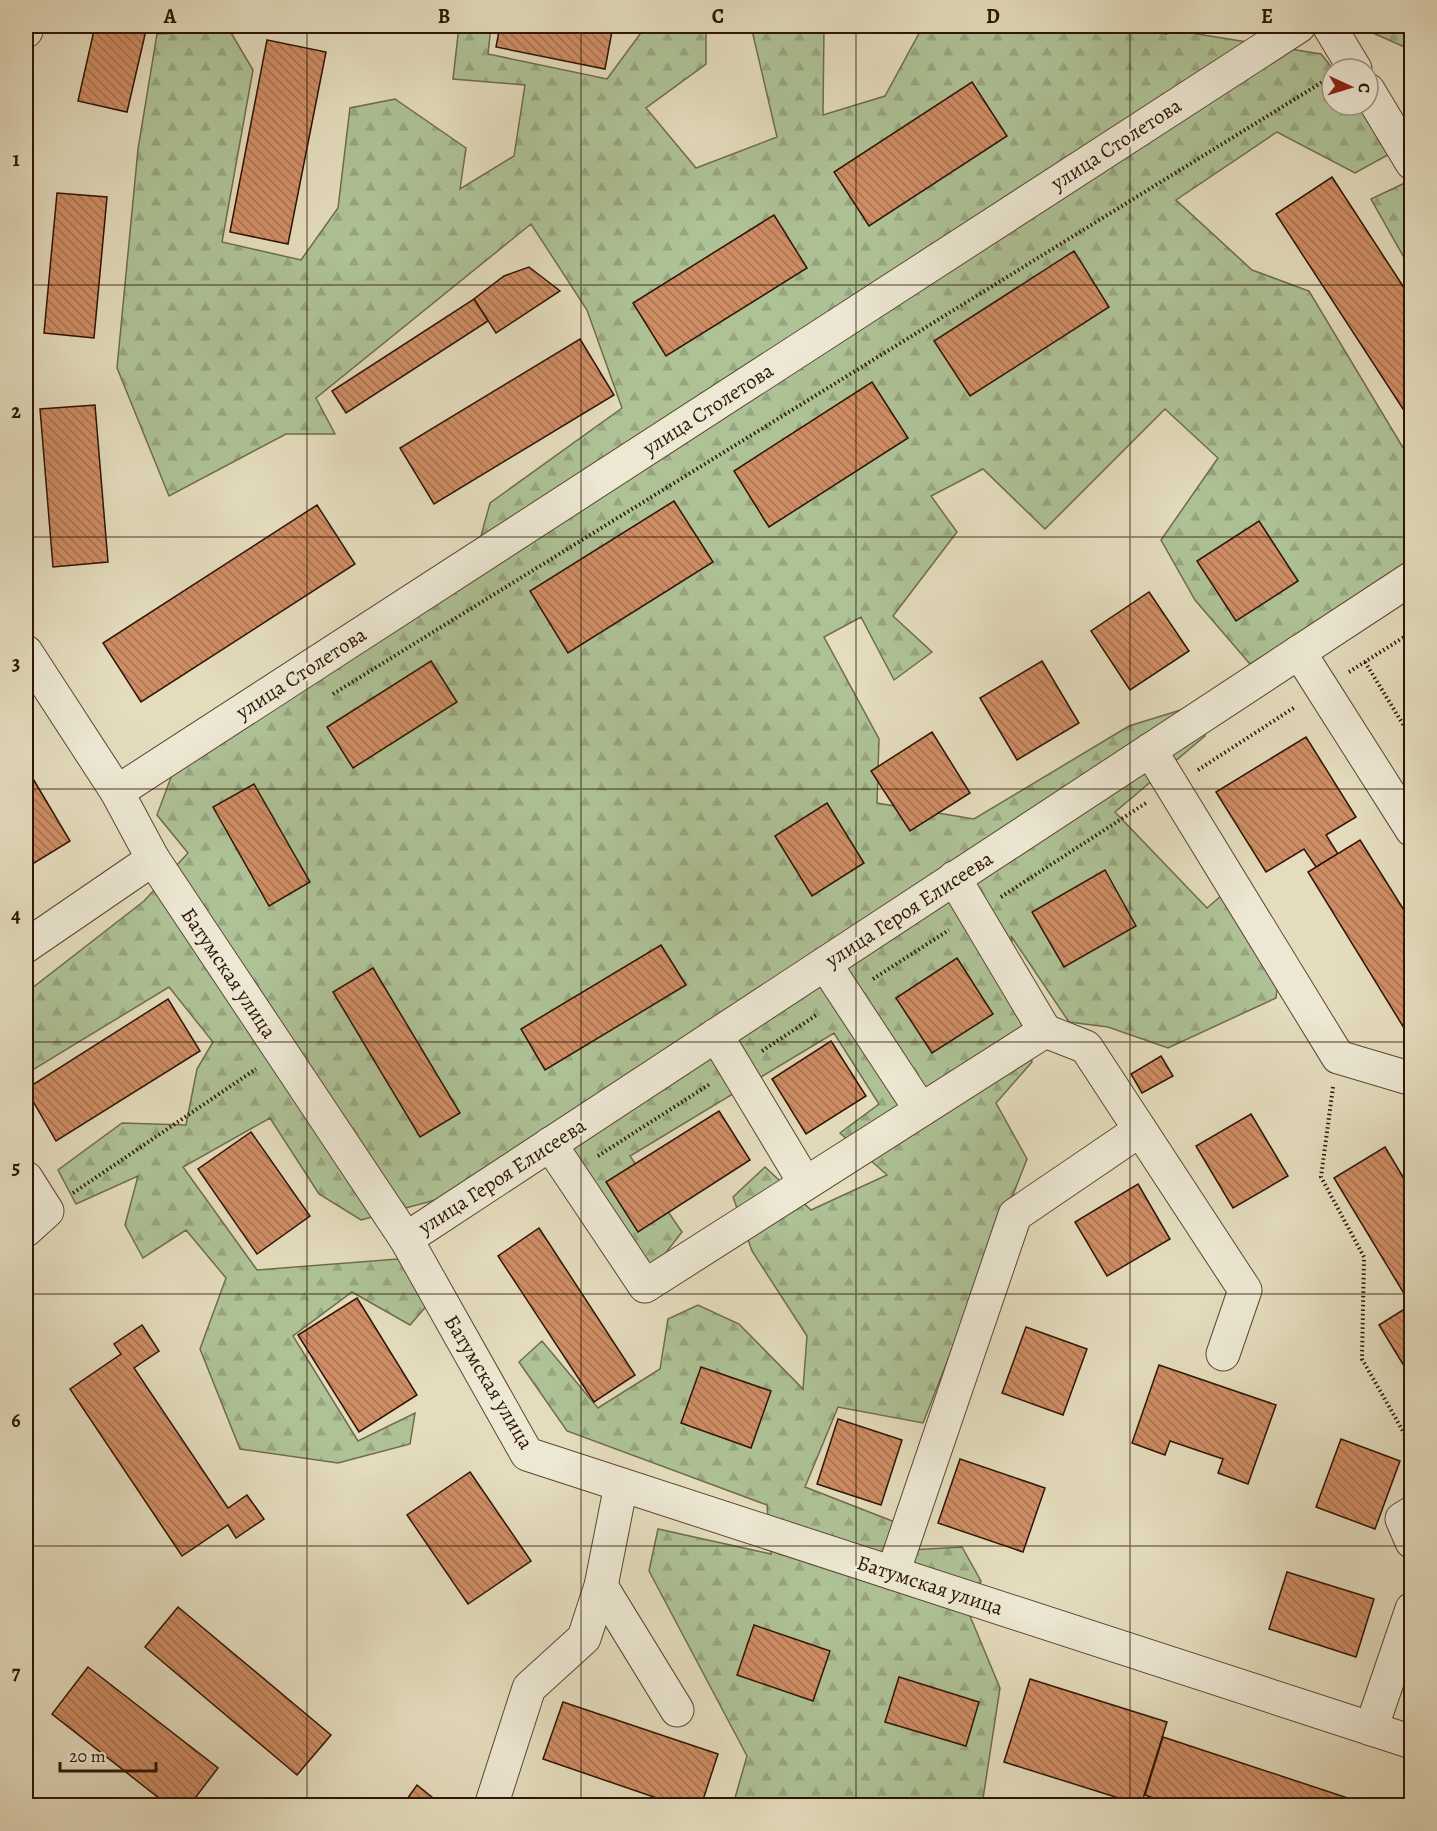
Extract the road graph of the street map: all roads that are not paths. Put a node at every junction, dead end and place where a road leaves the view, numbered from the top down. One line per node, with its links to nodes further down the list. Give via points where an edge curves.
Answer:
1 (27, 26): 4 (street)
2 (1299, 26): 12 (street, улица Столетова)
3 (1329, 26): 5 (street)
4 (26, 31)
5 (1348, 57)
6 (1380, 110): 7 (street)
7 (1412, 163)
8 (1412, 578): 10 (street, улица Героя Елисеева)
9 (26, 652): 12 (street, Батумская улица)
10 (1299, 652): 11 (street, улица Героя Елисеева); 13 (street)
11 (1150, 750): 15 (street, улица Героя Елисеева); 20 (street, via 1338,1057)
12 (117, 792): 14 (street, Батумская улица)
13 (1412, 830)
14 (153, 859): 16 (street); 27 (street, Батумская улица)
15 (954, 878): 17 (street, улица Героя Елисеева); 18 (street)
16 (26, 946)
17 (825, 964): 19 (street, улица Героя Елисеева); 21 (street)
18 (1045, 1031): 21 (street); 22 (street, via 1086,1047)
19 (716, 1035): 23 (street, улица Героя Елисеева); 25 (street)
20 (1412, 1079)
21 (921, 1110): 25 (street)
22 (1140, 1130): 28 (street, via 1245,1290); 32 (street, via 1016,1215)
23 (550, 1144): 25 (street, via 645,1286); 27 (street, улица Героя Елисеева)
24 (26, 1178): 26 (street)
25 (805, 1184)
26 (36, 1220)
27 (406, 1239): 29 (street, Батумская улица, via 527,1454)
28 (1223, 1354)
29 (621, 1485): 32 (street, Батумская улица); 33 (street)
30 (1412, 1513): 31 (street, via 1402,1520)
31 (1412, 1542)
32 (893, 1573): 36 (street, Батумская улица)
33 (601, 1586): 35 (street); 38 (street, via 584,1638 529,1688)
34 (1412, 1609): 36 (street)
35 (677, 1710)
36 (1371, 1729): 37 (street, Батумская улица)
37 (1412, 1742)
38 (491, 1806)

